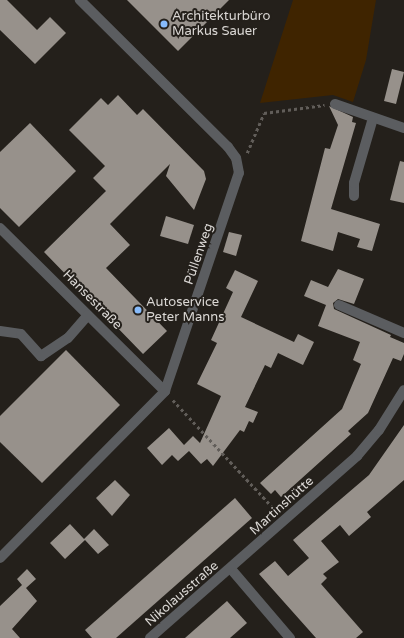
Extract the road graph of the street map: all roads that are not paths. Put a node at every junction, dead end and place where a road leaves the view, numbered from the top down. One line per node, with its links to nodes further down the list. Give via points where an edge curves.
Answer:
1 (80, 0): 12 (street, Püllenweg, via 228,147 238,162 239,173)
2 (335, 104): 3 (street)
3 (373, 118): 4 (street); 5 (street, via 354,183)
4 (404, 128)
5 (354, 196)
6 (0, 228): 8 (street, Hansestraße)
7 (339, 305): 10 (street)
8 (88, 315): 9 (street, via 68,338 41,356 21,334); 12 (street, Hansestraße)
9 (0, 331)
10 (404, 333)
11 (404, 390): 14 (street, Martinshütte, via 365,448)
12 (165, 391): 13 (street, Püllenweg)
13 (0, 558)
14 (231, 569): 15 (street, Nikolausstraße); 16 (street)
15 (150, 638)
16 (290, 638)

